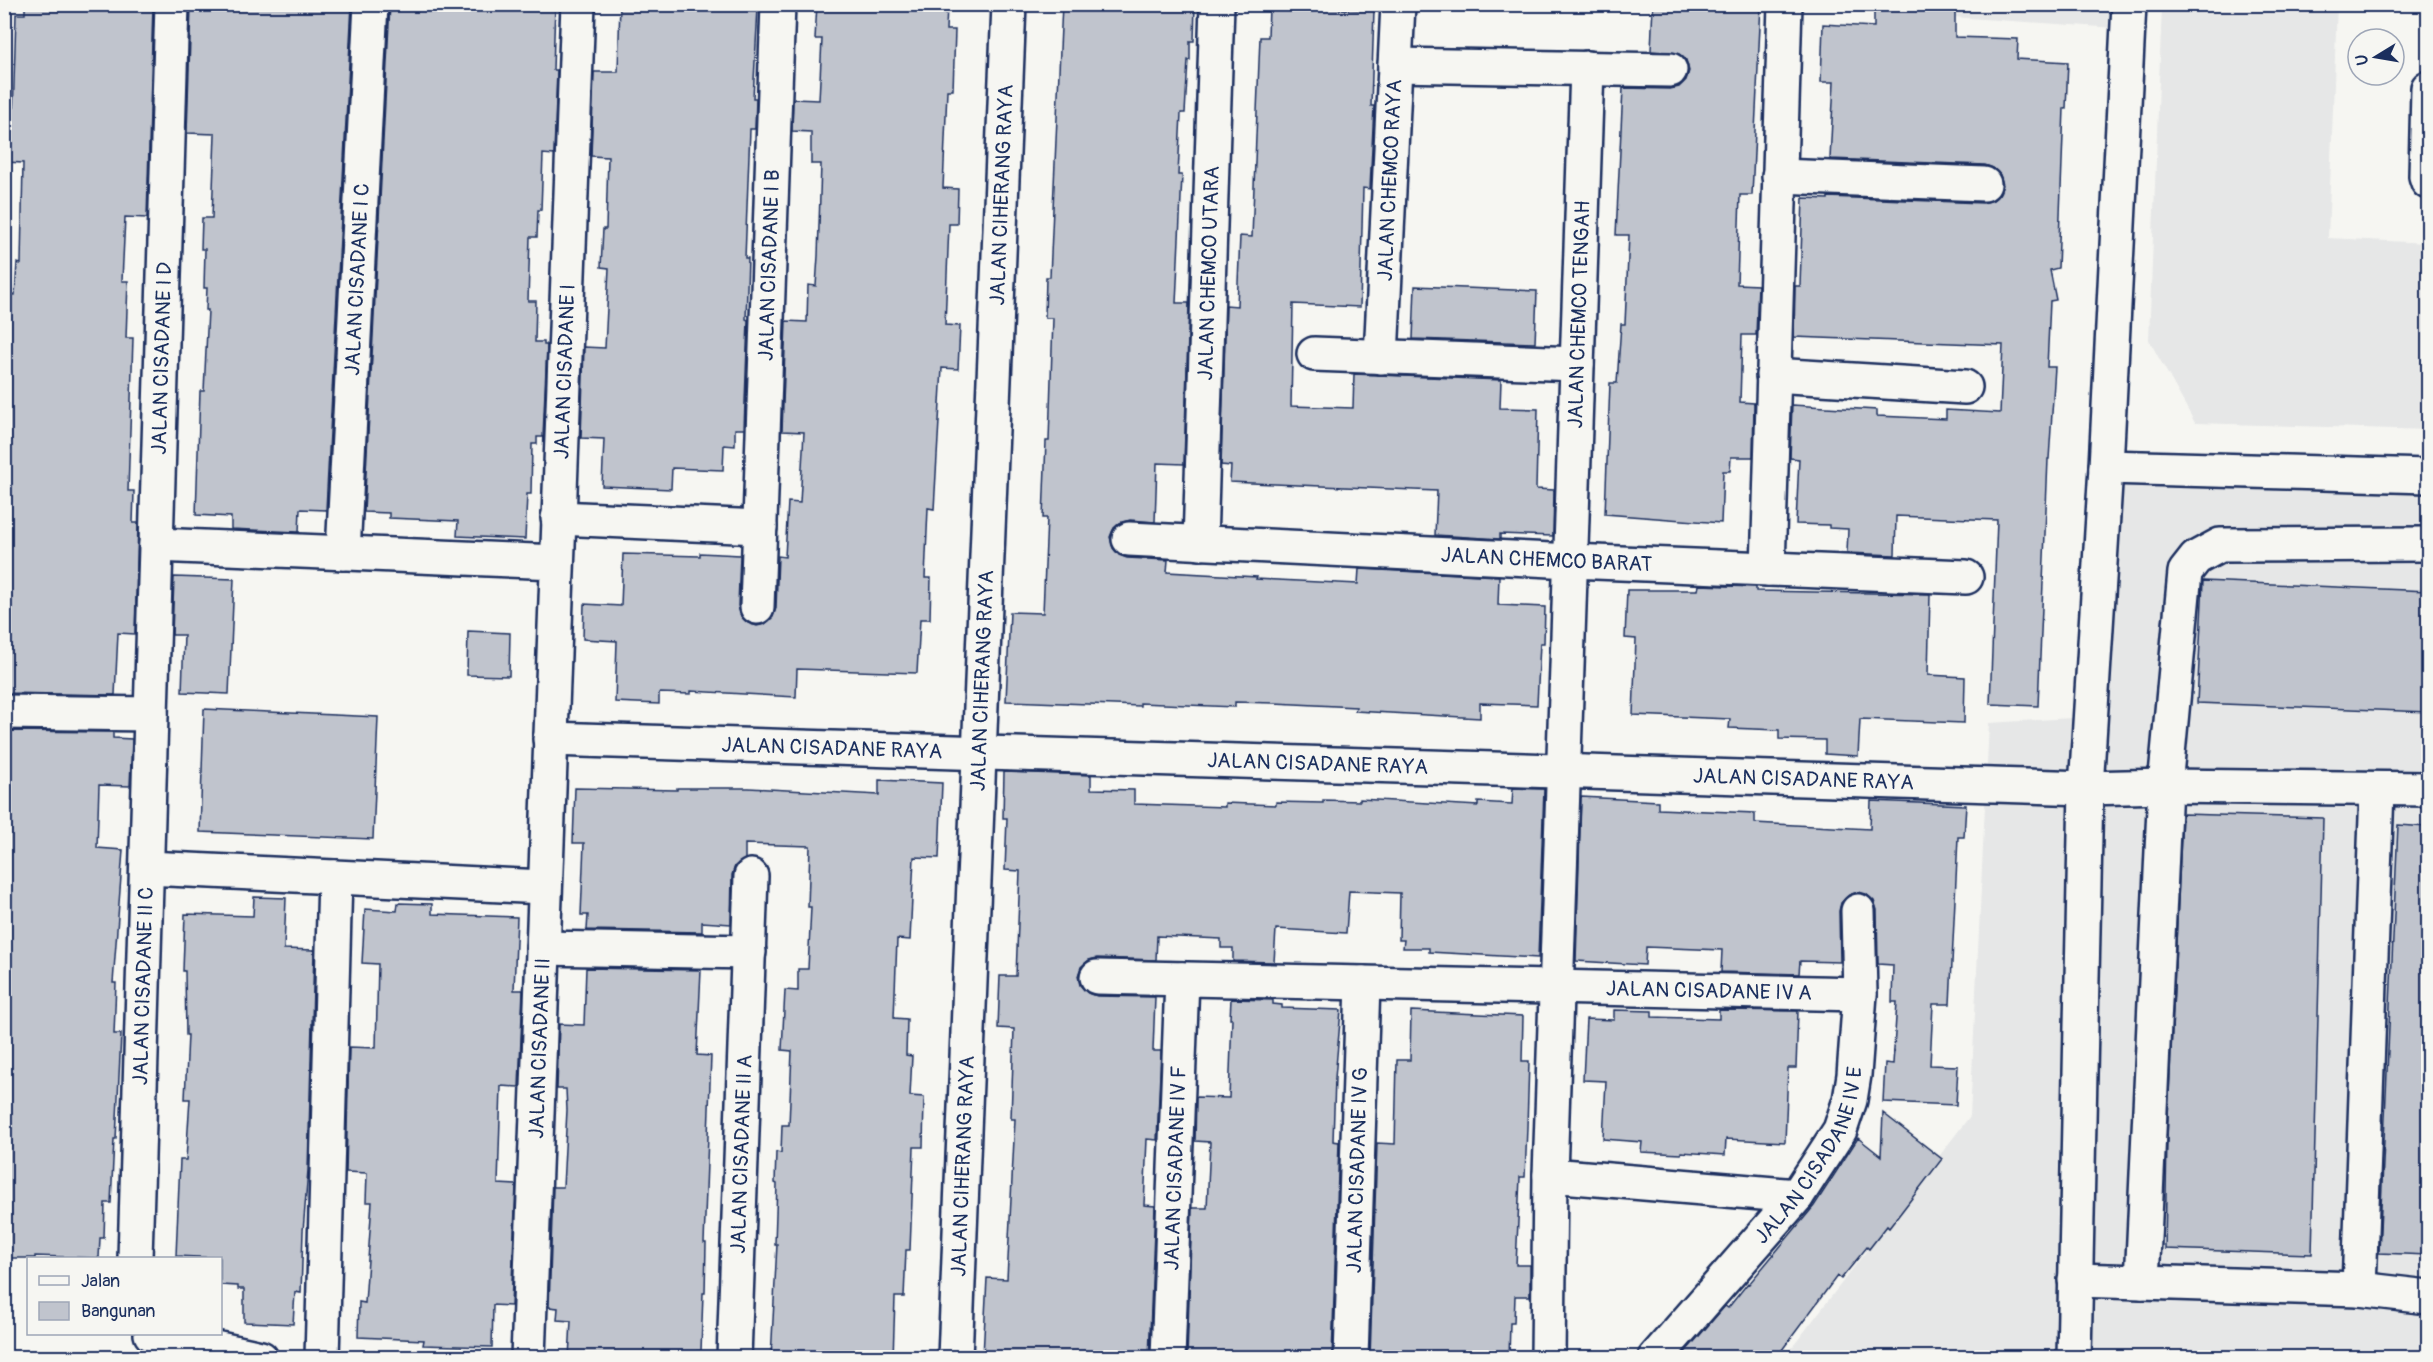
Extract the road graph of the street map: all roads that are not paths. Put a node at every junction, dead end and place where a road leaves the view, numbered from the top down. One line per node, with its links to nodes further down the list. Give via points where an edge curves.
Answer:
1 (172, 4): 29 (street, JALAN CISADANE I D)
2 (371, 4): 30 (street, JALAN CISADANE I C)
3 (578, 4): 24 (street, JALAN CISADANE I)
4 (778, 4): 25 (street, JALAN CISADANE I B)
5 (1009, 4): 39 (street, JALAN CIHERANG RAYA)
6 (1217, 4): 27 (street, JALAN CHEMCO UTARA)
7 (1398, 4): 10 (street, JALAN CHEMCO RAYA)
8 (1785, 4): 14 (street)
9 (2129, 4): 22 (street)
10 (1395, 65): 11 (street); 18 (street, JALAN CHEMCO RAYA)
11 (1587, 68): 12 (street); 19 (street, JALAN CHEMCO TENGAH)
12 (1671, 70)
13 (2428, 88): 15 (street)
14 (1779, 176): 16 (street); 20 (street)
15 (2428, 182)
16 (1984, 184)
17 (1314, 354): 18 (street)
18 (1382, 357): 19 (street)
19 (1577, 364): 31 (street, JALAN CHEMCO TENGAH)
20 (1773, 375): 21 (street); 33 (street)
21 (1965, 387)
22 (2106, 468): 23 (street); 42 (street)
23 (2428, 476)
24 (558, 518): 25 (street); 32 (street, JALAN CISADANE I)
25 (760, 527): 35 (street, JALAN CISADANE I B)
26 (1129, 539): 27 (street, JALAN CHEMCO BARAT)
27 (1200, 543): 31 (street, JALAN CHEMCO BARAT)
28 (2428, 544): 41 (street, via 2220,544 2196,558 2185,572)
29 (156, 545): 30 (street); 37 (street, JALAN CISADANE I D)
30 (343, 553): 32 (street)
31 (1571, 561): 33 (street, JALAN CHEMCO BARAT); 40 (street, JALAN CHEMCO TENGAH)
32 (557, 562): 38 (street, JALAN CISADANE I)
33 (1768, 569): 34 (street, JALAN CHEMCO BARAT)
34 (1966, 578)
35 (758, 607)
36 (4, 712): 37 (street)
37 (151, 714): 45 (street, JALAN CISADANE II C)
38 (550, 739): 39 (street, JALAN CISADANE RAYA); 48 (street, JALAN CISADANE II)
39 (979, 753): 40 (street, JALAN CISADANE RAYA); 69 (street, JALAN CIHERANG RAYA)
40 (1563, 772): 42 (street, JALAN CISADANE RAYA); 55 (street, JALAN CHEMCO TENGAH)
41 (2165, 786): 42 (street, JALAN CISADANE RAYA); 44 (street, JALAN CISADANE RAYA); 61 (street)
42 (2086, 788): 60 (street)
43 (2428, 789): 44 (street, JALAN CISADANE RAYA)
44 (2377, 790): 62 (street)
45 (147, 868): 47 (street); 59 (street, JALAN CISADANE II C)
46 (751, 876): 51 (street, JALAN CISADANE II A)
47 (335, 877): 48 (street); 66 (street)
48 (545, 887): 50 (street, JALAN CISADANE II)
49 (1858, 911): 56 (street, JALAN CISADANE IV E)
50 (543, 948): 51 (street); 67 (street, JALAN CISADANE II)
51 (749, 952): 68 (street, JALAN CISADANE II A)
52 (1097, 977): 53 (street, JALAN CISADANE IV A)
53 (1182, 979): 54 (street, JALAN CISADANE IV A); 70 (street, JALAN CISADANE IV F)
54 (1363, 983): 55 (street, JALAN CISADANE IV A); 71 (street, JALAN CISADANE IV G)
55 (1557, 987): 56 (street, JALAN CISADANE IV A); 57 (street, JALAN CHEMCO TENGAH)
56 (1860, 994): 58 (street, JALAN CISADANE IV E, via 1850,1100 1840,1130)
57 (1550, 1175): 58 (street); 72 (street, JALAN CHEMCO TENGAH)
58 (1797, 1197): 73 (street, JALAN CISADANE IV E)
59 (135, 1257)
60 (2075, 1280): 61 (street); 74 (street)
61 (2142, 1282): 62 (street)
62 (2359, 1289): 63 (street)
63 (2428, 1297)
64 (156, 1335): 65 (street)
65 (261, 1358)
66 (322, 1358)
67 (528, 1358)
68 (734, 1358)
69 (955, 1358)
70 (1168, 1358)
71 (1351, 1358)
72 (1548, 1358)
73 (1655, 1358)
74 (2074, 1358)

